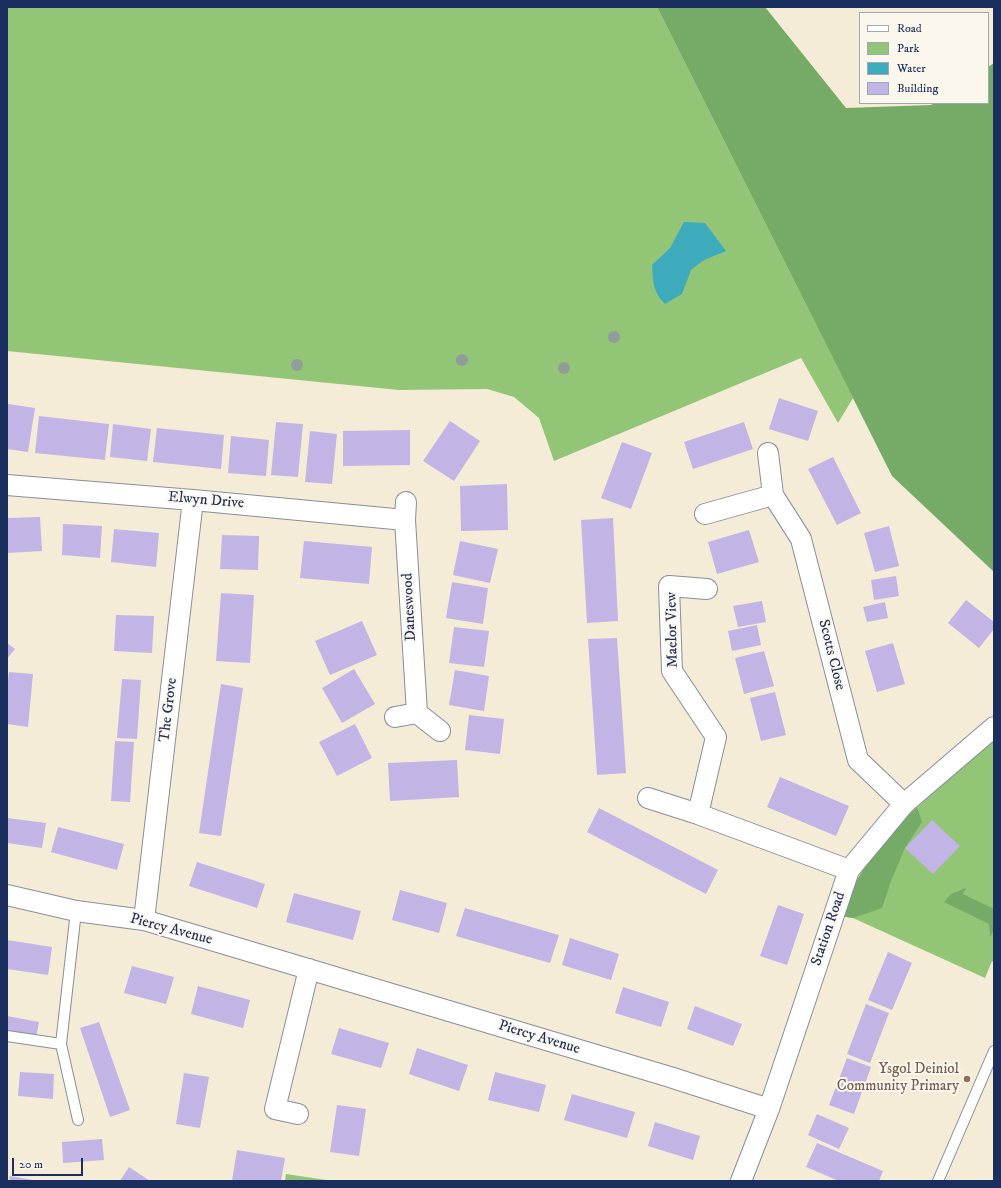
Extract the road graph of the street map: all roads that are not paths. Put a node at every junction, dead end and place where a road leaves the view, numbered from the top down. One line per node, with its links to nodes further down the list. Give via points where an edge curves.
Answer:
1 (768, 453): 3 (street, Scotts Close)
2 (7, 485): 4 (street, Elwyn Drive)
3 (773, 495): 6 (street); 13 (street, Scotts Close, via 801,539 858,760)
4 (193, 500): 5 (street, Elwyn Drive); 18 (street, The Grove)
5 (405, 511): 8 (street, Daneswood)
6 (705, 514)
7 (707, 589): 14 (street, Maelor View, via 669,586 672,671 716,737)
8 (417, 713): 9 (street); 11 (street)
9 (395, 717)
10 (994, 727): 13 (street, Station Road)
11 (440, 731)
12 (648, 798): 14 (street)
13 (904, 804): 15 (street, Station Road)
14 (698, 814): 15 (street)
15 (850, 870): 23 (street, Station Road)
16 (7, 895): 17 (street, Piercy Avenue)
17 (76, 911): 18 (street, Piercy Avenue); 21 (lane)
18 (144, 920): 19 (street, Piercy Avenue)
19 (309, 969): 23 (street, Piercy Avenue, via 663,1074); 24 (street, via 275,1109)
20 (7, 1036): 21 (lane)
21 (61, 1044): 25 (lane)
22 (994, 1051): 27 (lane)
23 (769, 1109): 26 (street, Station Road)
24 (298, 1114)
25 (78, 1120)
26 (741, 1181)
27 (938, 1181)

